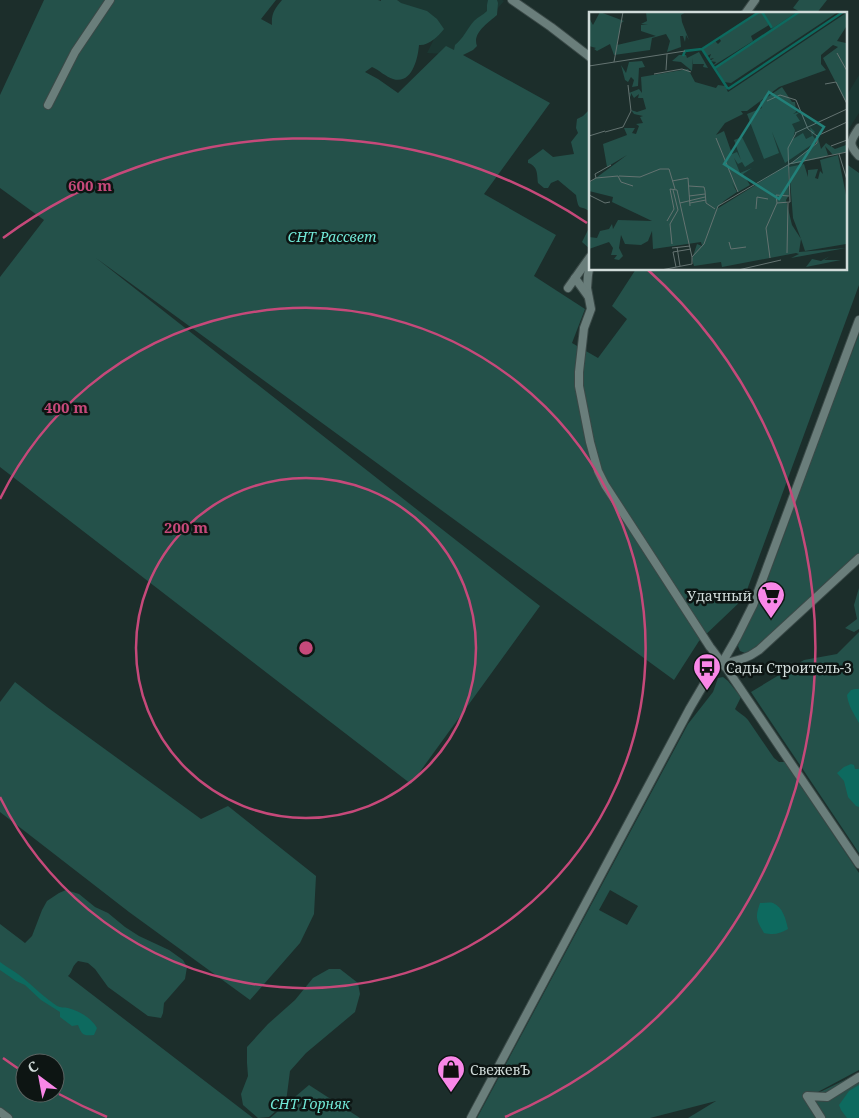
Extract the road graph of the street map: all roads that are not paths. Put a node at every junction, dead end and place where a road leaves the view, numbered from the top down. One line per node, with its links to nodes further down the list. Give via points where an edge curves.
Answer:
1 (110, 0): 6 (street, via 75,52)
2 (512, 0): 5 (street)
3 (755, 0): 4 (street)
4 (746, 12)
5 (589, 56)
6 (48, 105)
7 (859, 128): 8 (street, via 851,145)
8 (857, 153)
9 (589, 258): 11 (street)
10 (589, 270): 13 (street)
11 (575, 278): 12 (street); 13 (street)
12 (568, 288)
13 (589, 298): 16 (street, via 591,309 584,328 578,386 598,471 627,521)
14 (859, 320): 16 (street, via 753,605)
15 (859, 558): 16 (street, via 759,650 745,659)
16 (722, 663): 17 (street); 21 (street, via 710,674 690,708)
17 (859, 864)
18 (859, 1077): 22 (street, via 827,1097 807,1096)
19 (0, 1112): 20 (street)
20 (8, 1118)
21 (471, 1118)
22 (820, 1118)

